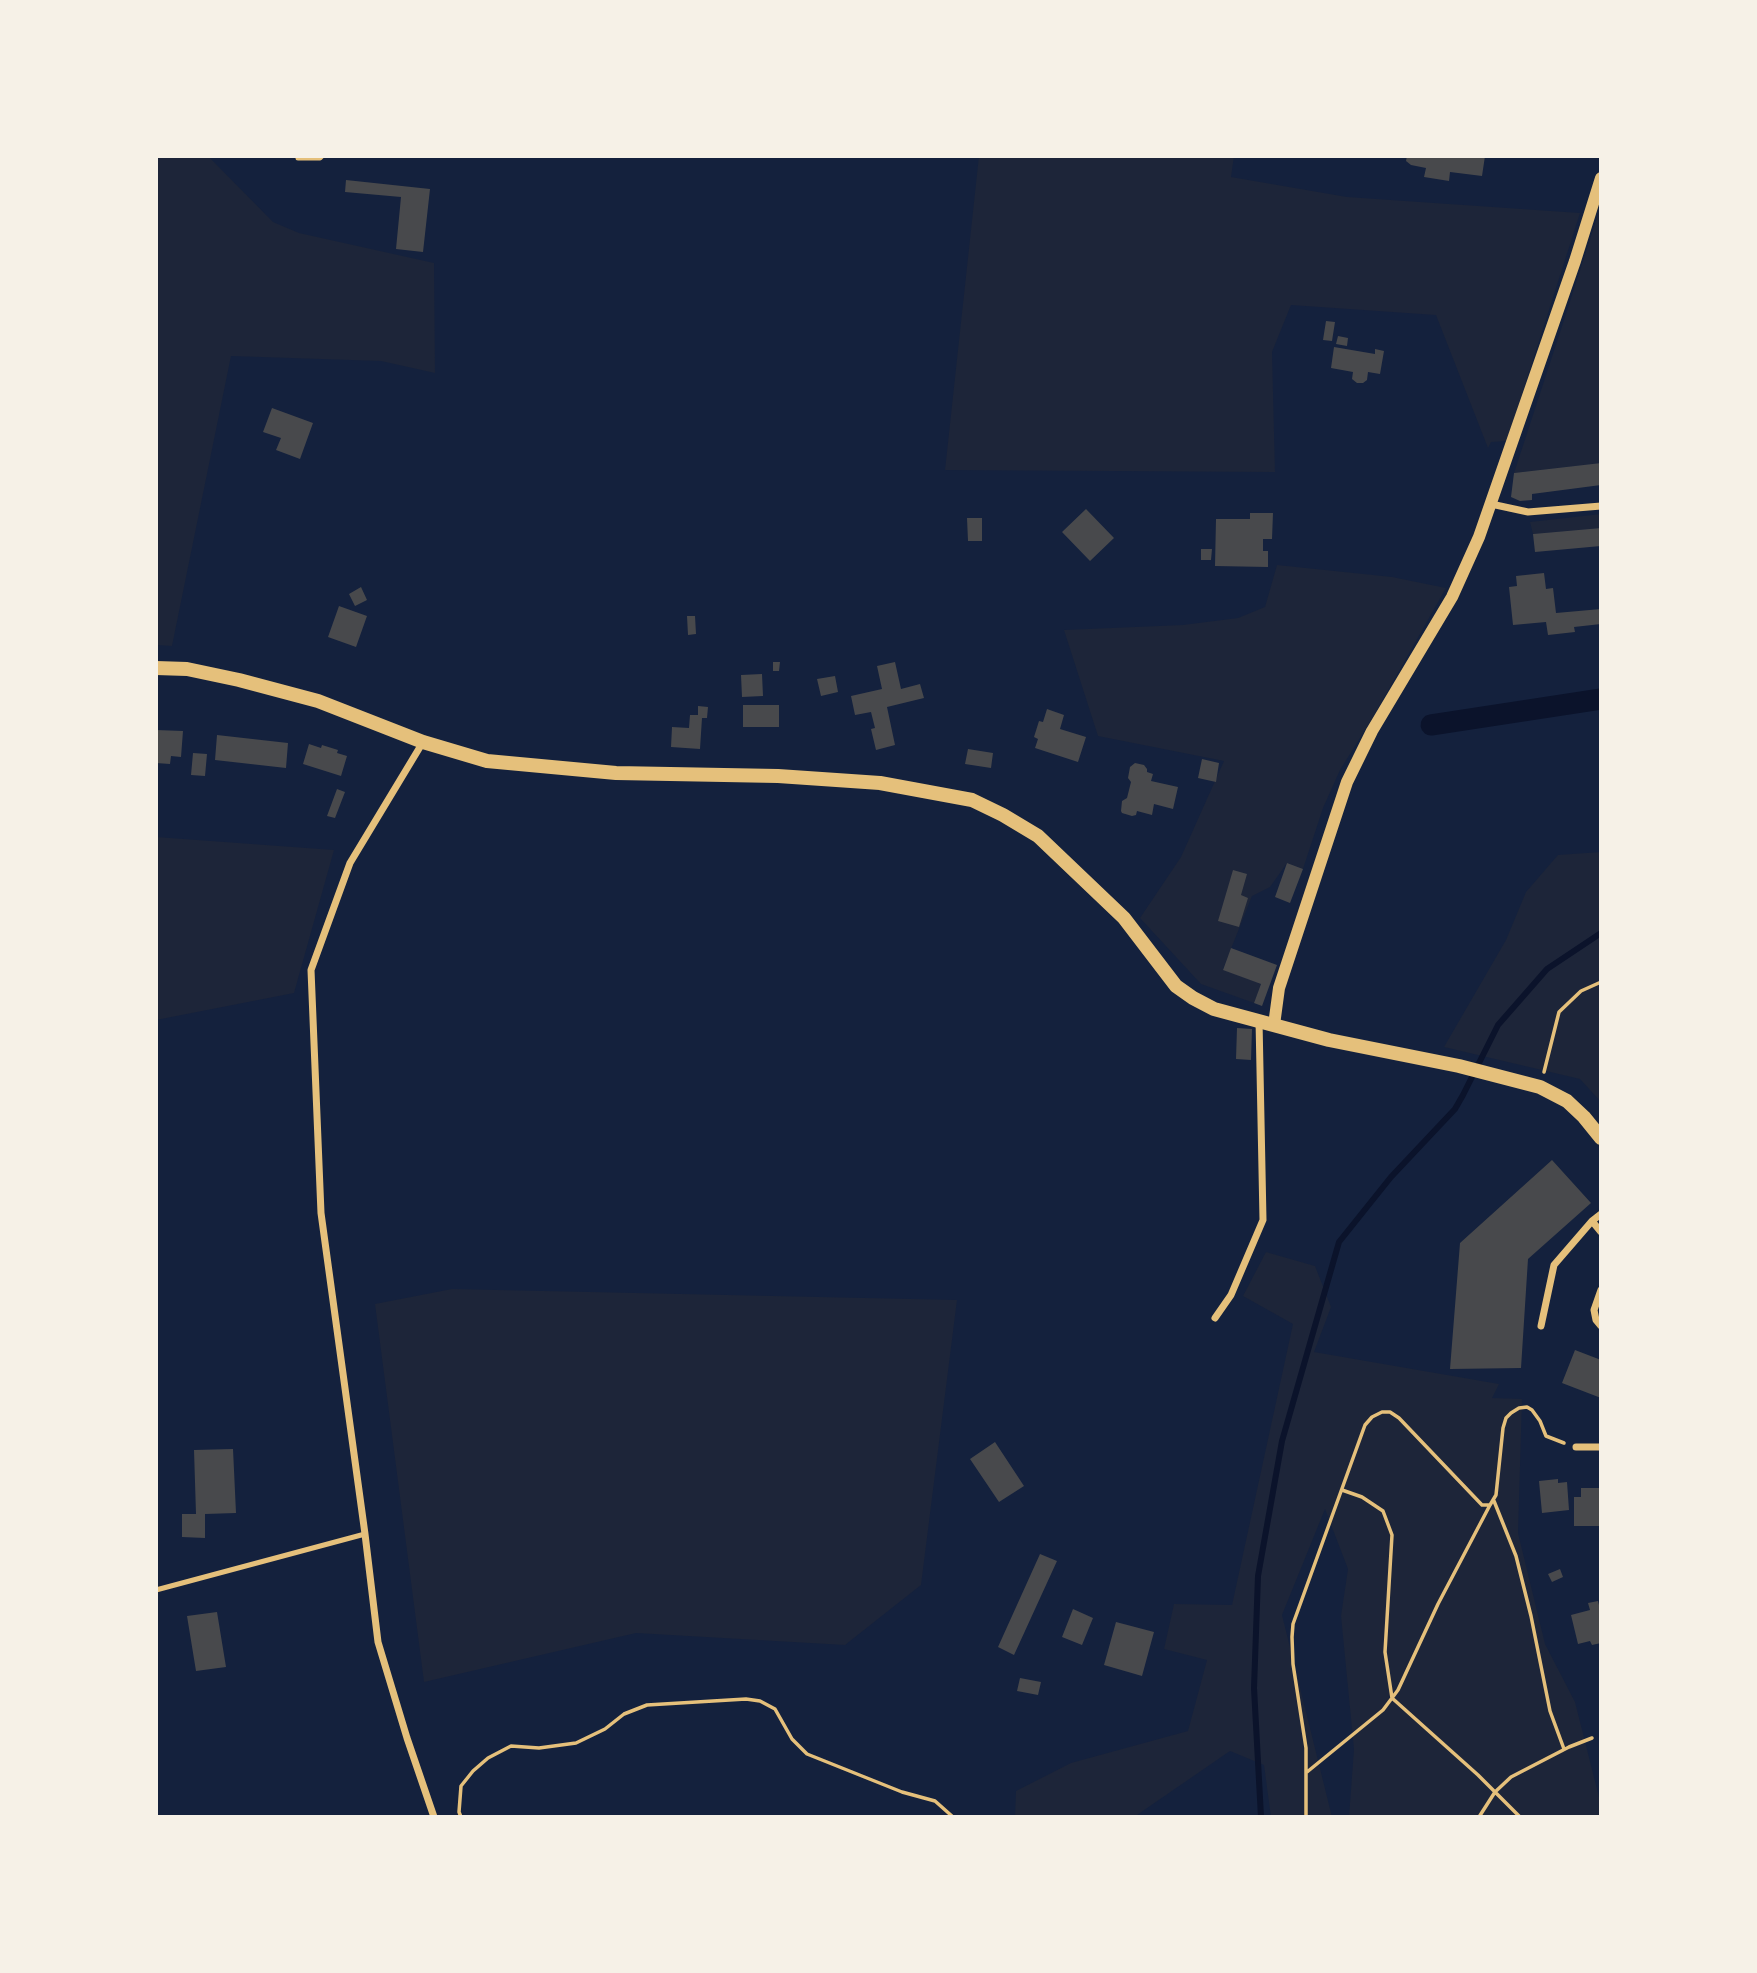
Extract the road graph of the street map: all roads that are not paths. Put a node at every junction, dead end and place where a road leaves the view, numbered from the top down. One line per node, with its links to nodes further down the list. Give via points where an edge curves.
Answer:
1 (322, 156): 2 (lane)
2 (298, 158)
3 (1601, 178): 4 (street)
4 (1491, 504): 5 (street, via 1528,512); 9 (street, via 1452,597 1347,782 1279,988)
5 (1601, 506)
6 (156, 668): 7 (main road, via 187,669 318,701)
7 (423, 741): 8 (main road, via 488,761 615,773 880,783 972,800 1038,836 1124,918 1176,986 1214,1009); 20 (street, via 350,863 311,970 321,1213)
8 (1259, 1020): 9 (main road); 15 (street, via 1263,1220 1231,1295)
9 (1274, 1025): 10 (main road, via 1540,1087 1567,1101)
10 (1601, 1138)
11 (1601, 1214): 12 (street)
12 (1592, 1221): 13 (street); 16 (street, via 1554,1265)
13 (1601, 1232)
14 (1601, 1290): 17 (street, via 1594,1310)
15 (1215, 1318)
16 (1541, 1326)
17 (1601, 1326)
18 (1576, 1447): 19 (street)
19 (1601, 1447)
20 (365, 1534): 21 (lane); 22 (street, via 378,1642)
21 (156, 1590)
22 (434, 1817)

